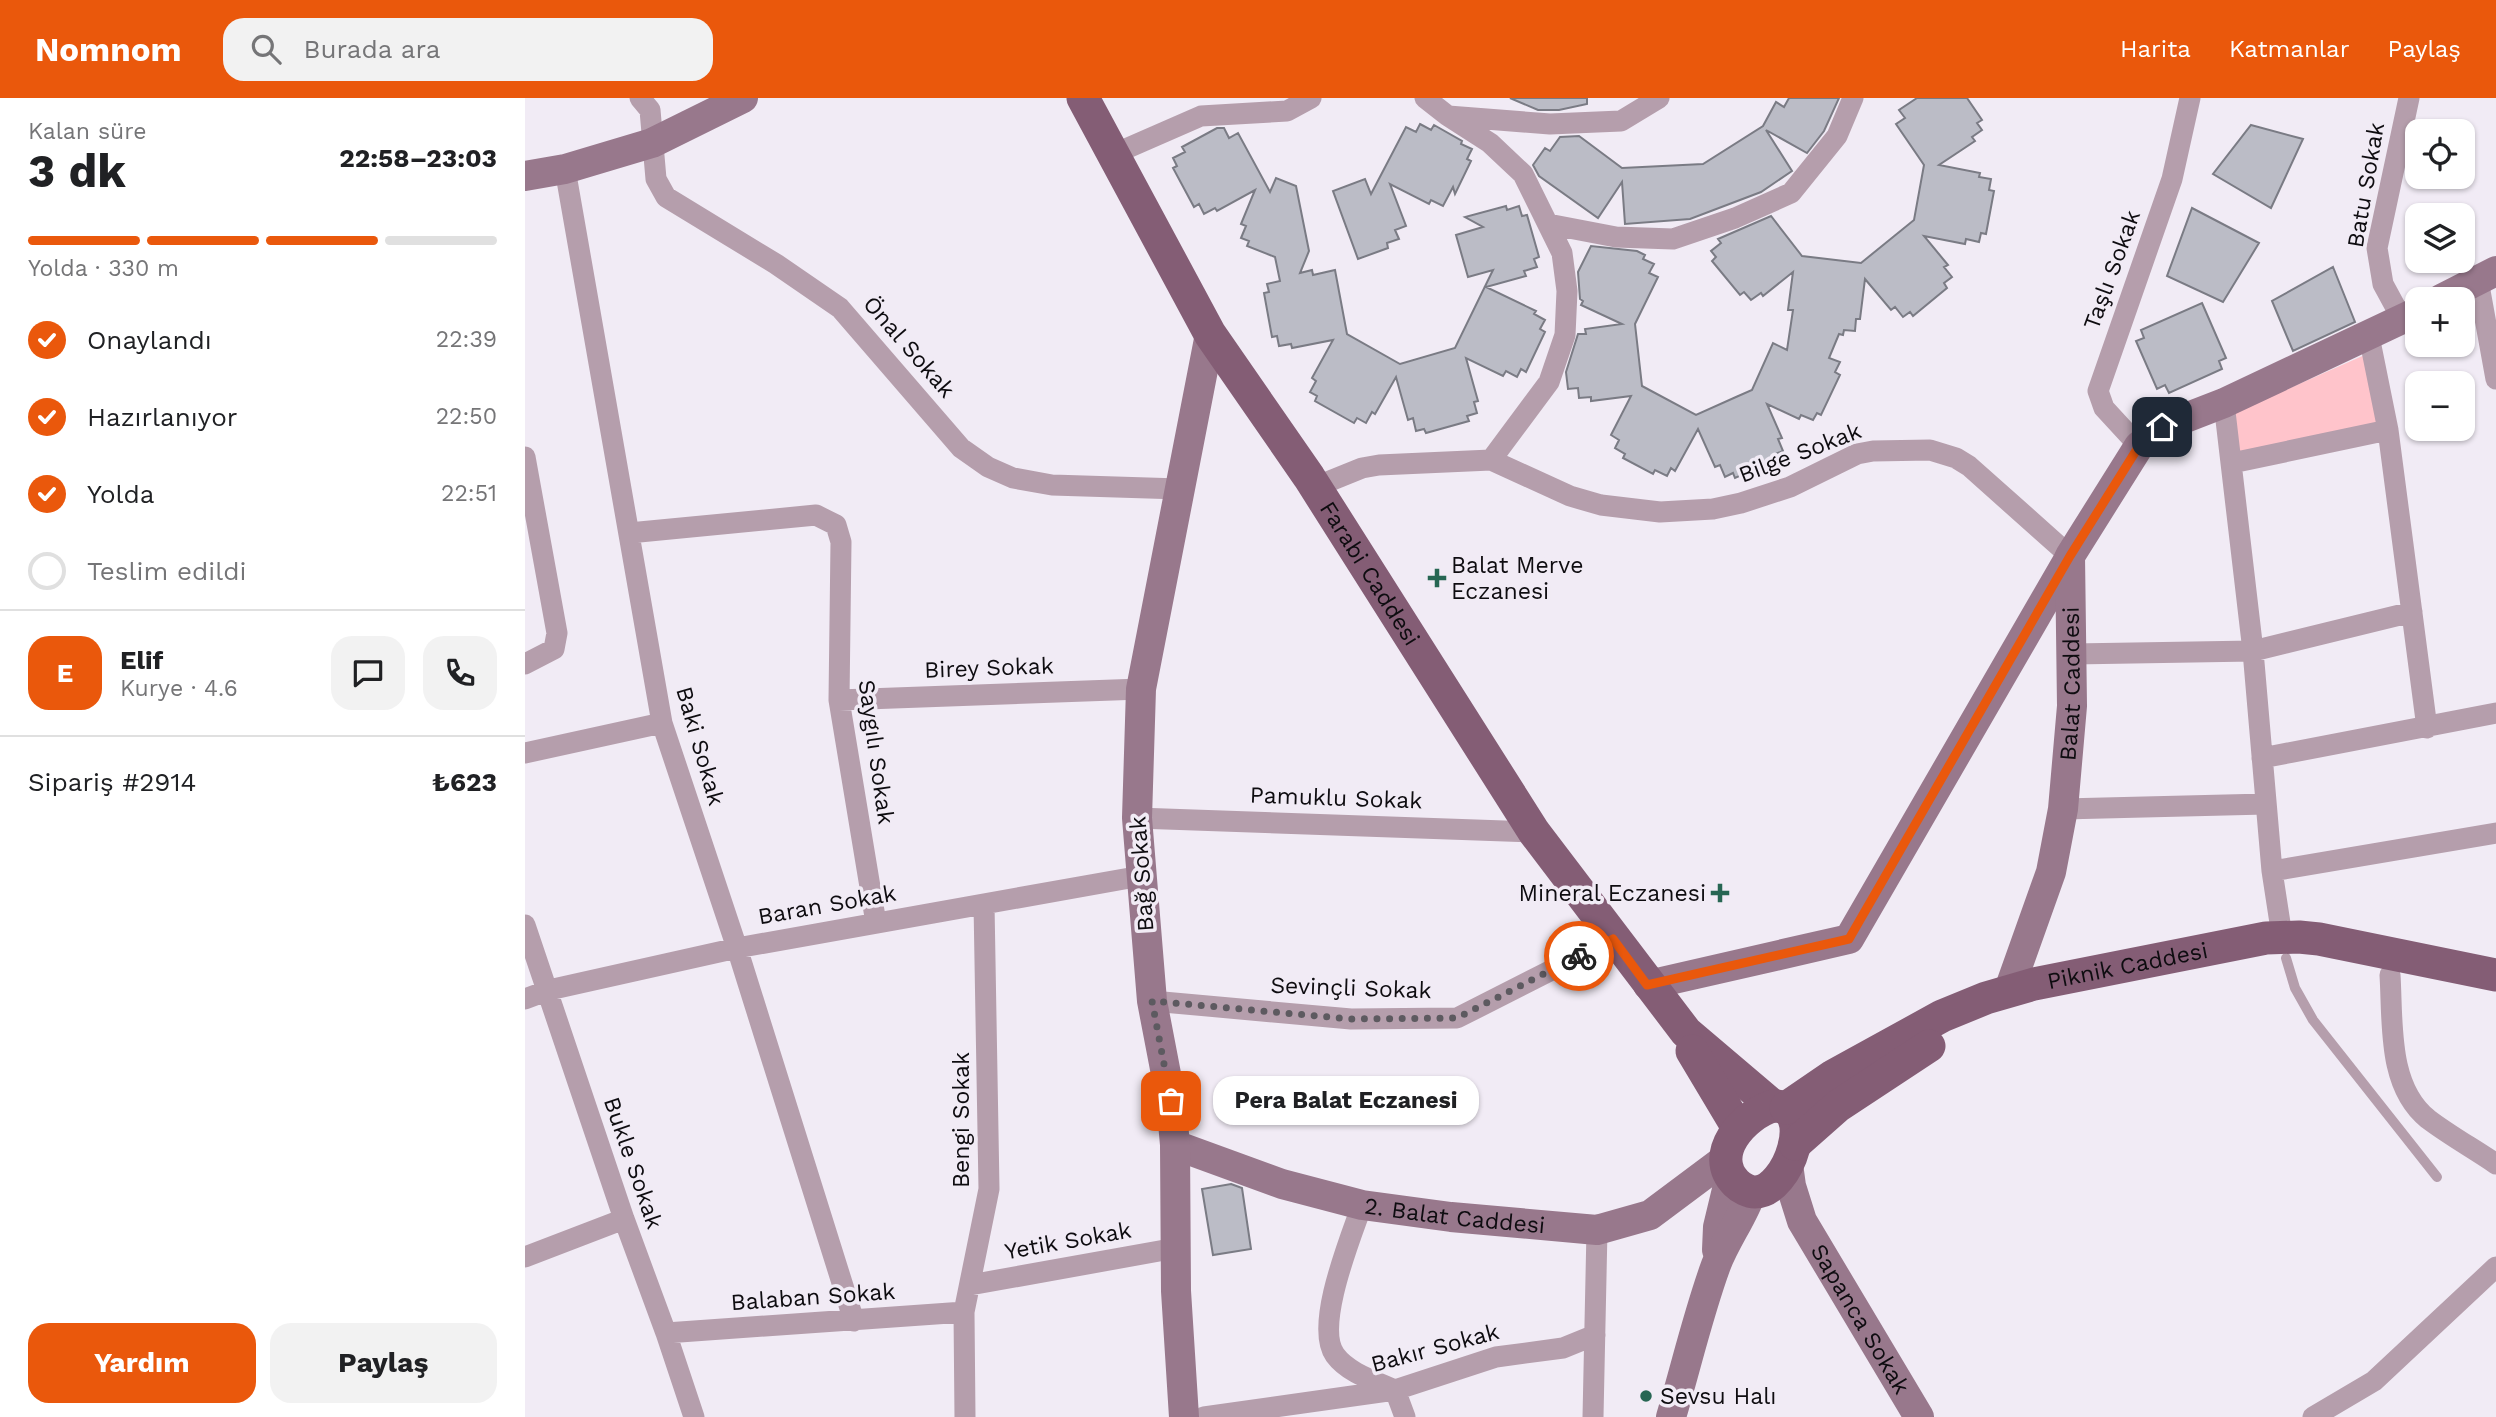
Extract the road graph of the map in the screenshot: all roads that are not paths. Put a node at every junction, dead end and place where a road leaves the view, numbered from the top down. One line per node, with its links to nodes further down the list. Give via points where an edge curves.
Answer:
1 (640, 98): 11 (street, Önal Sokak, via 650,110)
2 (743, 98): 11 (street)
3 (1083, 98): 12 (main road, Farabi Caddesi)
4 (1311, 98): 12 (street, via 1287,111 1201,117)
5 (1425, 98): 10 (street)
6 (1659, 98): 10 (street, via 1621,121 1550,124)
7 (1853, 98): 15 (street, via 1837,136 1791,193 1735,218 1673,239 1616,237)
8 (2190, 98): 25 (street, Taşlı Sokak, via 2172,179 2098,391 2104,408)
9 (2409, 98): 18 (street, Batu Sokak, via 2377,248 2383,284)
10 (1448, 117): 15 (street, via 1490,143 1523,174)
11 (652, 143): 13 (street); 30 (street, Önal Sokak, via 656,179 666,197 840,308 961,447 988,467 1013,478 1052,485)
12 (1114, 154): 20 (main road, Farabi Caddesi)
13 (565, 169): 14 (street); 31 (street, Baki Sokak)
14 (525, 176)
15 (1548, 224): 27 (street, via 1562,253 1566,335 1549,382)
16 (2487, 276): 17 (street); 22 (street)
17 (2465, 287)
18 (2405, 310)
19 (2405, 317): 21 (street)
20 (1210, 334): 29 (main road, Farabi Caddesi); 30 (street, Bağ Sokak)
21 (2369, 336): 23 (street); 24 (street)
22 (2496, 379)
23 (2224, 403): 25 (street, via 2162,427); 28 (street)
24 (2388, 430): 28 (street); 33 (street)
25 (2139, 446): 32 (street)
26 (525, 457): 36 (street, via 557,633 554,649)
27 (1491, 460): 29 (street, Bilge Sokak, via 1379,465); 32 (street, Bilge Sokak, via 1546,487 1601,505 1686,512 1769,495 1865,452 1930,450 1969,466)
28 (2232, 463): 34 (street)
29 (1315, 487): 47 (main road, Farabi Caddesi)
30 (1180, 489): 37 (street, Bağ Sokak)
31 (629, 533): 38 (street, Saygılı Sokak, via 816,515 836,525 841,542); 40 (street, Baki Sokak)
32 (2070, 556): 35 (street, Balat Caddesi); 59 (street, via 1849,939)
33 (2412, 612): 34 (street); 41 (street)
34 (2253, 651): 35 (street); 43 (street)
35 (2073, 654): 45 (street, Balat Caddesi)
36 (525, 664)
37 (1141, 689): 38 (street, Birey Sokak); 46 (street, Bağ Sokak)
38 (839, 700): 52 (street, Saygılı Sokak)
39 (2496, 713): 41 (street)
40 (662, 723): 42 (street); 56 (street, Baki Sokak)
41 (2427, 728): 43 (street)
42 (525, 753)
43 (2262, 758): 44 (street)
44 (2266, 804): 45 (street); 49 (street)
45 (2063, 809): 61 (street, Balat Caddesi, via 2051,872)
46 (1137, 818): 47 (street, Pamuklu Sokak); 50 (street, Bağ Sokak)
47 (1534, 832): 54 (main road, Farabi Caddesi)
48 (2496, 833): 49 (street)
49 (2272, 871): 55 (street)
50 (1141, 876): 51 (street, Baran Sokak); 64 (street, Bağ Sokak)
51 (984, 904): 52 (street, Baran Sokak); 80 (street, Bengi Sokak, via 989,1189)
52 (876, 923): 56 (street, Baran Sokak)
53 (525, 925): 60 (street, Bukle Sokak)
54 (1613, 939): 59 (main road, Farabi Caddesi); 64 (street, Sevinçli Sokak, via 1457,1018 1351,1019)
55 (2284, 947): 57 (main road, Piknik Caddesi, via 2322,961); 58 (main road, Piknik Caddesi, via 2319,939); 61 (main road, Piknik Caddesi, via 2266,938); 69 (main road, Piknik Caddesi, via 2268,959 1978,1022 1935,1042 1838,1106); 71 (lane, via 2295,988 2313,1020)
56 (737, 948): 60 (street, Baran Sokak); 82 (street, Baki Sokak)
57 (2390, 975): 62 (main road, Piknik Caddesi); 70 (street, via 2394,1041 2406,1093 2427,1118)
58 (2496, 975)
59 (1647, 985): 65 (main road, Farabi Caddesi)
60 (549, 990): 63 (street, Baran Sokak); 74 (street, Bukle Sokak)
61 (2009, 990): 66 (main road, Piknik Caddesi, via 1933,1021)
62 (2496, 997)
63 (525, 999)
64 (1152, 1001): 68 (street, Bağ Sokak)
65 (1686, 1032): 66 (main road); 67 (main road, via 1692,1054)
66 (1779, 1107): 67 (main road, via 1762,1109); 69 (main road, via 1791,1113 1797,1125)
67 (1738, 1128): 72 (main road, via 1730,1142)
68 (1175, 1145): 73 (street, 2. Balat Caddesi, via 1282,1184); 77 (street, Bağ Sokak)
69 (1792, 1154): 72 (main road, via 1771,1186); 75 (street, Sapanca Sokak, via 1791,1186)
70 (2496, 1164)
71 (2437, 1177)
72 (1742, 1179): 75 (street, Sapanca Sokak); 76 (street, 2. Balat Caddesi); 92 (street, via 1718,1227 1716,1264)
73 (1362, 1205): 76 (street, 2. Balat Caddesi); 85 (street, via 1328,1320 1333,1354 1351,1370)
74 (624, 1219): 78 (street); 83 (street, Bukle Sokak)
75 (1802, 1221): 93 (street, Sapanca Sokak)
76 (1597, 1230): 84 (street)
77 (1176, 1248): 80 (street, Yetik Sokak); 88 (street, Bağ Sokak)
78 (525, 1257)
79 (2496, 1267): 94 (street, via 2374,1381)
80 (970, 1285): 81 (street, Bengi Sokak)
81 (964, 1312): 82 (street, Balaban Sokak); 87 (street, Bengi Sokak)
82 (855, 1321): 83 (street, Balaban Sokak)
83 (666, 1333): 86 (street, Bukle Sokak)
84 (1595, 1335): 85 (street, Bakır Sokak, via 1563,1348 1496,1357); 91 (street)
85 (1395, 1390): 89 (street, Bakır Sokak); 90 (street)
86 (694, 1417)
87 (965, 1417)
88 (1184, 1417)
89 (1204, 1417)
90 (1405, 1417)
91 (1593, 1417)
92 (1671, 1417)
93 (1919, 1417)
94 (2313, 1417)

